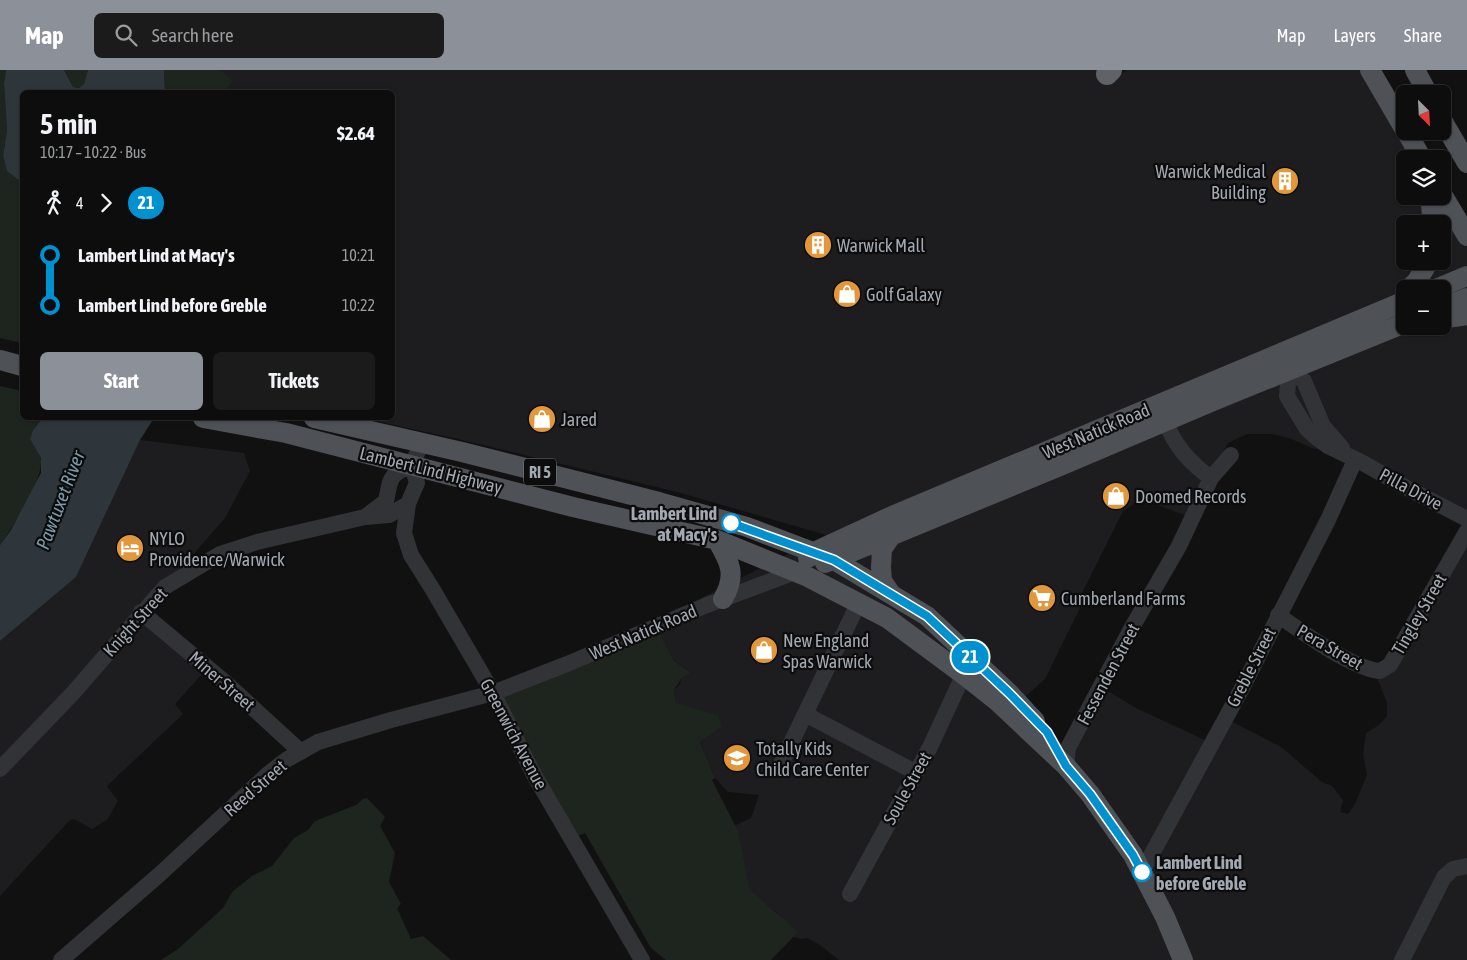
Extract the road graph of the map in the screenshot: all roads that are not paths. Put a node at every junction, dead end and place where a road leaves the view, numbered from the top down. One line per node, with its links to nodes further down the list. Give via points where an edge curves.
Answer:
1 (1370, 70): 4 (main road)
2 (1415, 70): 3 (main road)
3 (1423, 85)
4 (1396, 115)
5 (1451, 135): 6 (main road)
6 (1467, 163)
7 (1449, 205): 8 (main road)
8 (1467, 236)
9 (1467, 276): 10 (main road)
10 (1451, 283)
11 (1467, 298): 13 (main road)
12 (1396, 303): 20 (main road, West Natick Road)
13 (1451, 304)
14 (1467, 315): 15 (main road)
15 (1451, 317)
16 (1396, 327): 18 (main road, West Natick Road)
17 (1396, 331): 18 (main road)
18 (1368, 338): 20 (main road, West Natick Road)
19 (0, 360): 21 (main road)
20 (1285, 362): 24 (main road, West Natick Road); 27 (street, Pilla Drive, via 1304,382 1323,426); 36 (main road, West Natick Road, via 892,516)
21 (20, 365)
22 (214, 420): 28 (main road, Lambert Lind Highway / RI 5, via 286,433)
23 (322, 420): 25 (main road, Lambert Lind Highway / RI 5)
24 (1165, 421): 29 (street, via 1178,447); 34 (main road, West Natick Road)
25 (421, 444): 28 (street); 36 (main road, Lambert Lind Highway / RI 5, via 659,502 747,527)
26 (1231, 455): 29 (street, Fessenden Street)
27 (1356, 460): 32 (street, Pilla Drive); 43 (street, Greble Street)
28 (412, 466): 30 (street, via 417,484); 31 (street, Knight Street, via 396,472 386,501); 35 (main road, Lambert Lind Highway / RI 5)
29 (1211, 478): 50 (street, Fessenden Street, via 1179,546 1068,748)
30 (408, 504): 31 (street, Knight Street, via 389,515); 46 (street, Greenwich Avenue, via 404,533 411,555)
31 (365, 517): 42 (street, Knight Street, via 269,538 220,554 165,587)
32 (1467, 519)
33 (1467, 531): 44 (street, Tingley Street, via 1410,633 1390,665)
34 (891, 536): 37 (main road, West Natick Road); 39 (main road, via 882,549 881,567 882,581)
35 (717, 540): 38 (main road, Lambert Lind Highway / RI 5); 40 (main road, via 732,573)
36 (814, 552): 37 (main road, Lambert Lind Highway / RI 5); 38 (main road, West Natick Road)
37 (834, 560): 38 (main road, West Natick Road); 39 (main road, Lambert Lind Highway / RI 5)
38 (795, 572): 40 (street, West Natick Road); 41 (main road, Lambert Lind Highway / RI 5)
39 (891, 594): 50 (main road, Lambert Lind Highway / RI 5, via 927,616 1009,693 1047,732)
40 (723, 599): 46 (street, West Natick Road)
41 (858, 604): 47 (street); 50 (main road, Lambert Lind Highway / RI 5, via 887,618 964,675)
42 (141, 612): 48 (street, Miner Street); 51 (street, Knight Street, via 73,693)
43 (1278, 615): 44 (street, Pera Street, via 1353,662 1374,671); 54 (street, Greble Street)
44 (1384, 669)
45 (961, 680): 52 (street, Soule Street)
46 (493, 693): 48 (street, Reed Street, via 318,742); 57 (street, Greenwich Avenue, via 533,773)
47 (805, 714): 49 (street); 52 (street)
48 (301, 752): 56 (street, Reed Street, via 268,774)
49 (780, 766)
50 (1066, 766): 54 (main road, Lambert Lind Highway / RI 5, via 1096,802)
51 (0, 769)
52 (915, 772): 55 (street, Soule Street)
53 (1467, 866): 59 (street, via 1453,869 1444,877)
54 (1142, 872): 58 (main road, Lambert Lind Highway / RI 5)
55 (850, 894)
56 (61, 960)
57 (642, 960)
58 (1183, 960)
59 (1402, 960)

